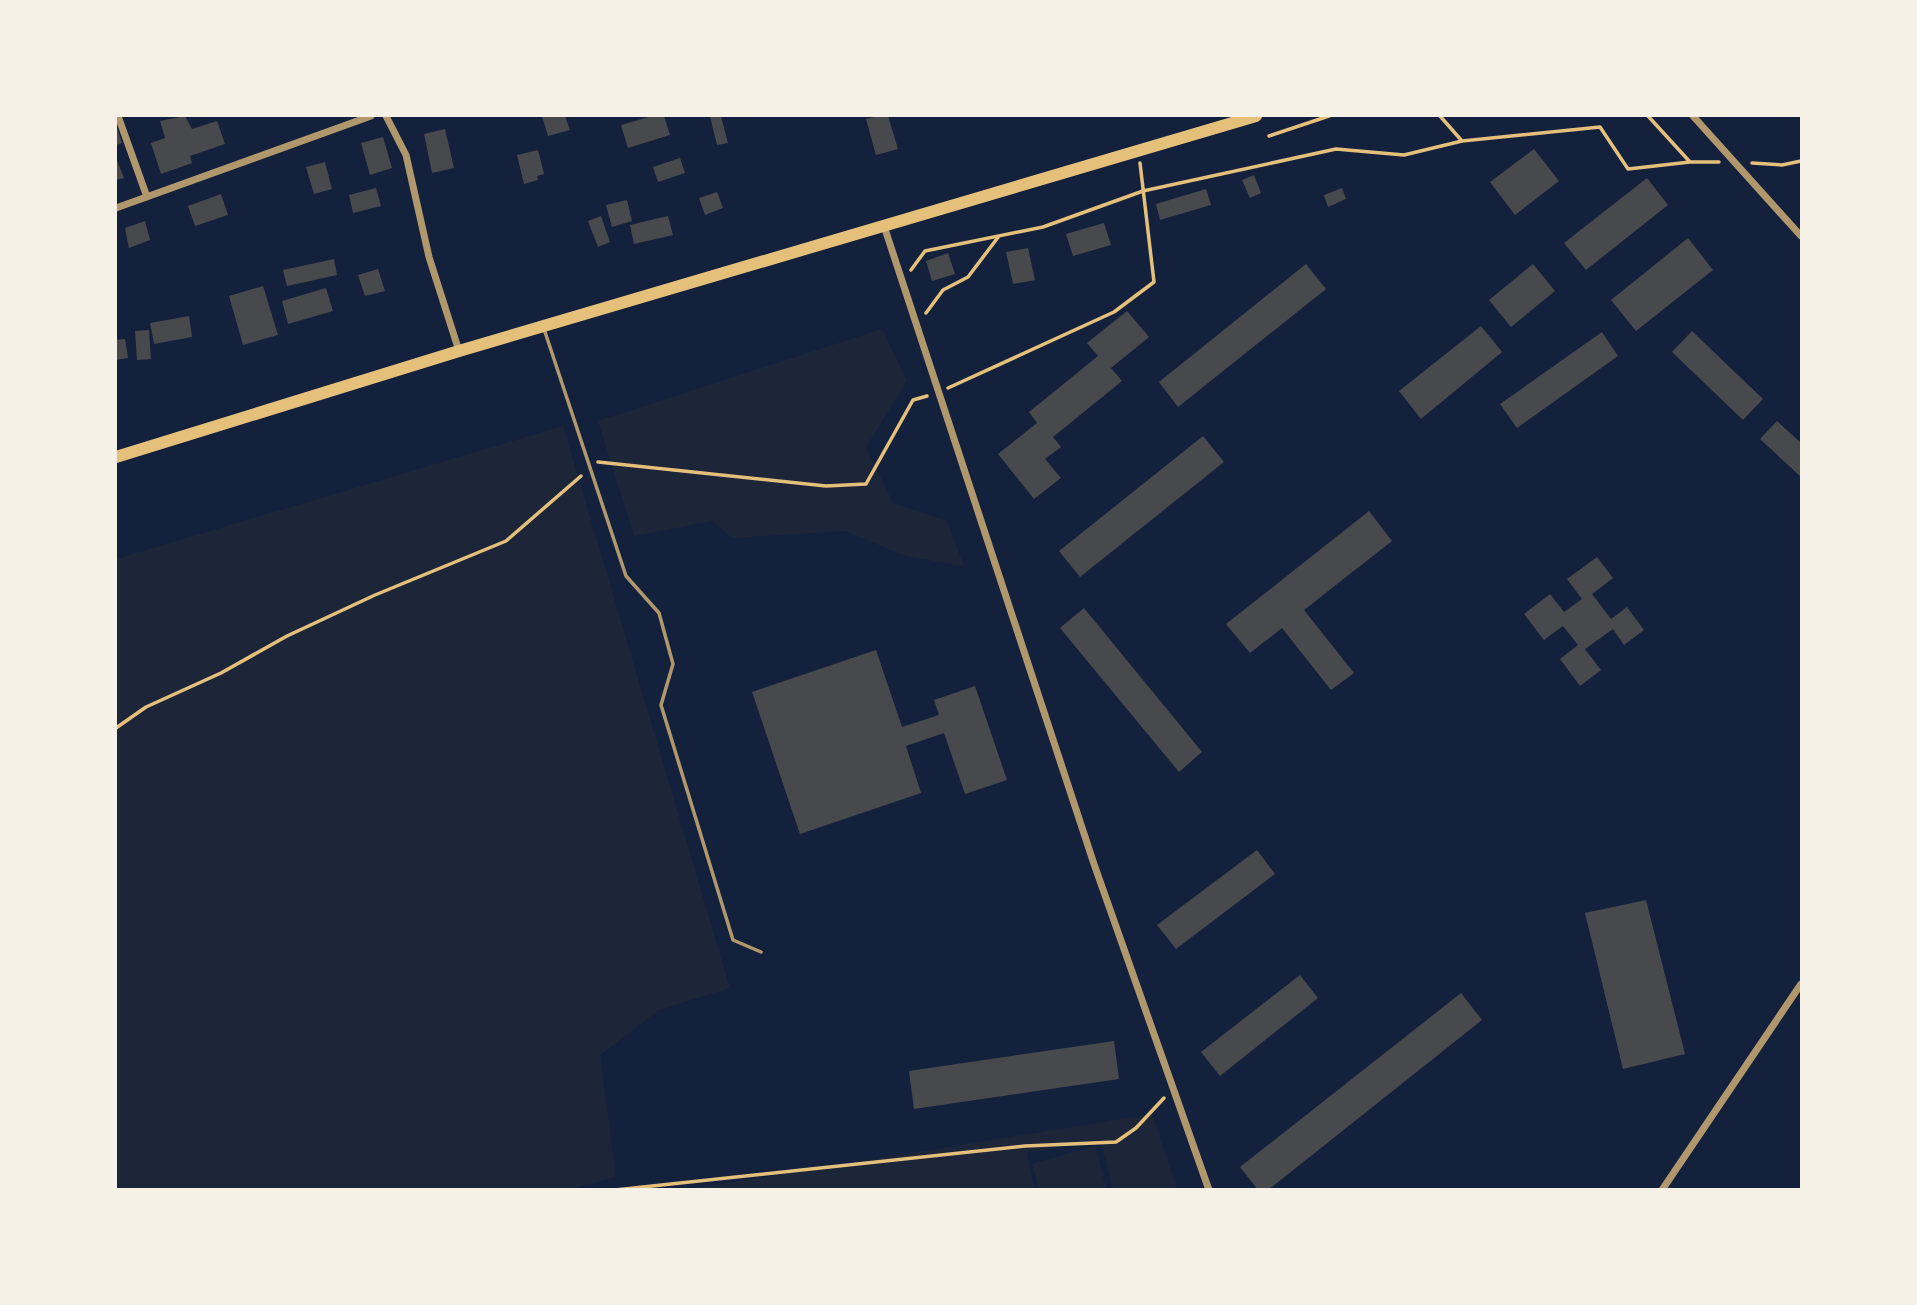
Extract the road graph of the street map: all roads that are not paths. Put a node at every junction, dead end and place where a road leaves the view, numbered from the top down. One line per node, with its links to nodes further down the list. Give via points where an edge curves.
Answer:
1 (118, 116): 6 (street)
2 (371, 116): 6 (street)
3 (386, 116): 11 (street, via 406,155 429,257)
4 (1256, 116): 8 (main road)
5 (1693, 116): 9 (street)
6 (147, 197): 7 (street)
7 (116, 208)
8 (884, 226): 10 (main road); 15 (street, via 1094,864)
9 (1801, 236)
10 (544, 327): 11 (main road); 13 (lane, via 625,576 659,613 673,664 661,705 733,940)
11 (459, 351): 12 (main road)
12 (116, 457)
13 (761, 952)
14 (1801, 984): 16 (street)
15 (1209, 1189)
16 (1662, 1189)

